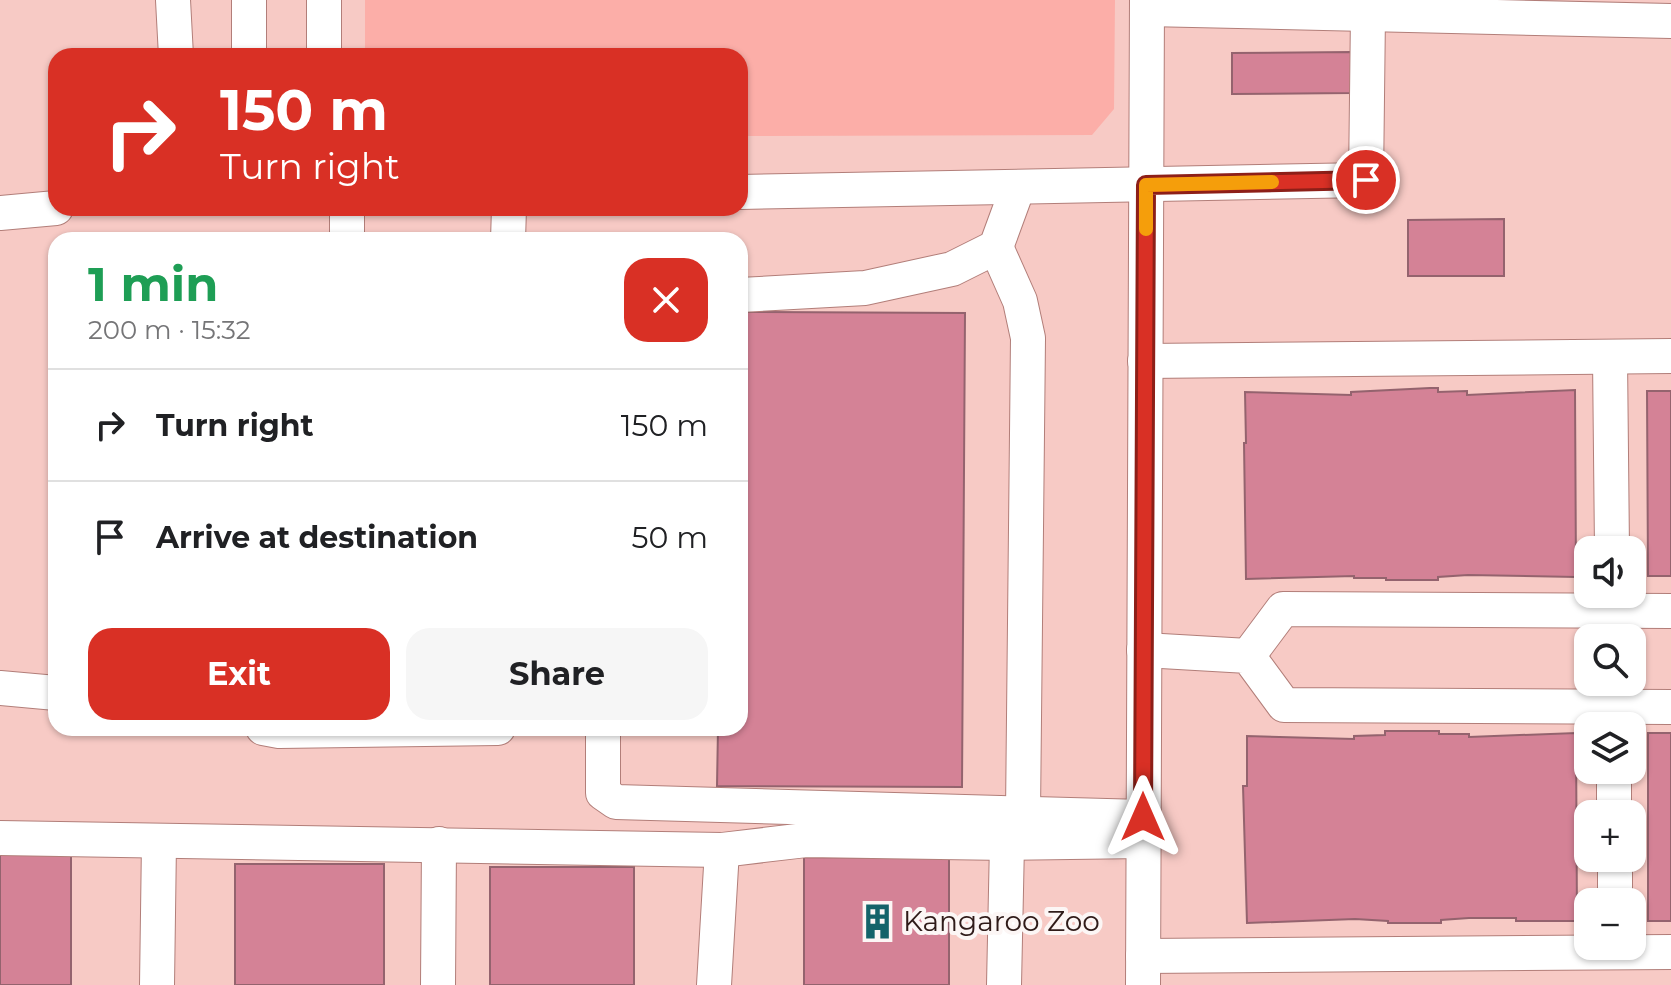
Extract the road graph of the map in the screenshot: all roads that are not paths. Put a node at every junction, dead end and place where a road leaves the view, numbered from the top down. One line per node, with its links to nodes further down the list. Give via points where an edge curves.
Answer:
1 (173, 0): 7 (street)
2 (249, 0): 8 (street)
3 (324, 0): 9 (street)
4 (1147, 4): 5 (street); 10 (street)
5 (1368, 13): 6 (street); 10 (street, via 1366,180)
6 (1671, 21)
7 (176, 48)
8 (249, 48)
9 (324, 48)
10 (1146, 185): 11 (street); 19 (street)
11 (1018, 187): 12 (street); 15 (street)
12 (748, 192)
13 (48, 209): 14 (street)
14 (0, 213)
15 (996, 247): 16 (street, via 952,269 865,288); 30 (street, via 1020,301 1028,338)
16 (748, 295)
17 (1671, 356): 18 (street)
18 (1610, 357): 19 (street); 20 (street)
19 (1145, 361): 23 (street)
20 (1612, 536)
21 (1671, 611): 22 (street)
22 (1613, 614): 24 (street, via 1283,609)
23 (1144, 650): 24 (street); 31 (street)
24 (1248, 656): 27 (street, via 1284,705)
25 (0, 688): 26 (street)
26 (48, 692)
27 (1613, 705): 28 (street)
28 (1671, 707)
29 (603, 736): 30 (street, via 603,793 616,802)
30 (1023, 813): 31 (street)
31 (1143, 829): 34 (street); 40 (street)
32 (0, 838): 33 (street)
33 (159, 842): 35 (street); 41 (street)
34 (1007, 843): 36 (street, via 806,840); 44 (street)
35 (439, 844): 36 (street); 42 (street)
36 (722, 850): 43 (street)
37 (1574, 951): 40 (street)
38 (1646, 951): 39 (street)
39 (1671, 952)
40 (1143, 970)
41 (157, 985)
42 (438, 985)
43 (714, 985)
44 (1004, 985)

